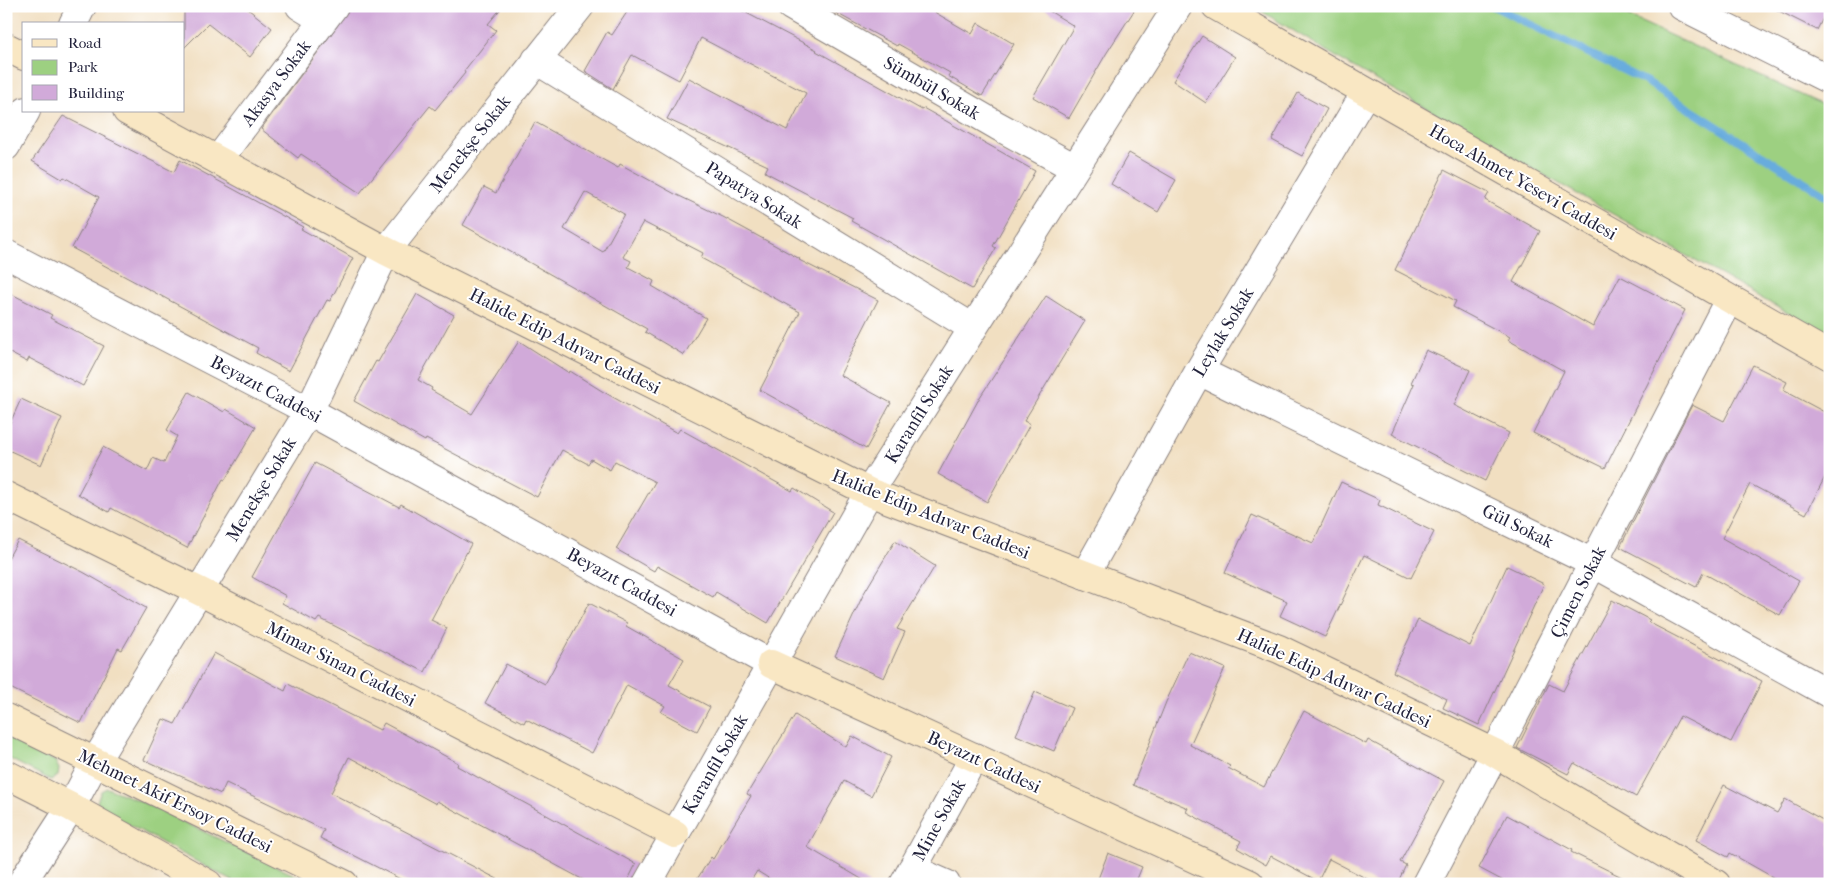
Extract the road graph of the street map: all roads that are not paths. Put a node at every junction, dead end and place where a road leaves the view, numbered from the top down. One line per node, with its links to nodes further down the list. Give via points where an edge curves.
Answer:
1 (82, 6): 9 (street)
2 (300, 6): 8 (street)
3 (580, 6): 12 (street, Menekşe Sokak)
4 (791, 6): 19 (street, Sümbül Sokak)
5 (1178, 6): 19 (street, Karanfil Sokak)
6 (1216, 6): 14 (street, Hoca Ahmet Yesevi Caddesi)
7 (1682, 6): 13 (street)
8 (329, 13): 18 (street, Akasya Sokak)
9 (74, 22)
10 (6, 47): 11 (street)
11 (22, 55)
12 (536, 60): 20 (street, Menekşe Sokak); 23 (street, Papatya Sokak)
13 (1830, 80)
14 (1366, 92): 22 (street, Hoca Ahmet Yesevi Caddesi); 25 (street, Leylak Sokak)
15 (25, 112): 17 (street)
16 (129, 112): 18 (street, Halide Edip Adıvar Caddesi)
17 (6, 146)
18 (218, 160): 20 (street, Halide Edip Adıvar Caddesi)
19 (1075, 168): 23 (street, Karanfil Sokak)
20 (386, 251): 26 (street, Menekşe Sokak); 27 (street, Halide Edip Adıvar Caddesi)
21 (6, 254): 26 (street, Beyazıt Caddesi)
22 (1729, 300): 24 (street, Hoca Ahmet Yesevi Caddesi); 29 (street, Çimen Sokak)
23 (974, 328): 27 (street, Karanfil Sokak)
24 (1830, 356)
25 (1199, 371): 29 (street, Gül Sokak); 30 (street, Leylak Sokak)
26 (309, 411): 31 (street, Menekşe Sokak); 32 (street, Beyazıt Caddesi)
27 (869, 492): 30 (street, Halide Edip Adıvar Caddesi); 32 (street, Karanfil Sokak)
28 (6, 496): 31 (street, Mimar Sinan Caddesi)
29 (1593, 563): 33 (street, Gül Sokak); 35 (street, Çimen Sokak)
30 (1085, 575): 35 (street, Halide Edip Adıvar Caddesi, via 1279,649)
31 (199, 591): 37 (street, Menekşe Sokak); 40 (street, Mimar Sinan Caddesi)
32 (771, 664): 36 (street, Beyazıt Caddesi); 40 (street, Karanfil Sokak)
33 (1830, 694)
34 (6, 718): 37 (street, Mehmet Akif Ersoy Caddesi)
35 (1495, 753): 48 (street, Çimen Sokak); 49 (street, Halide Edip Adıvar Caddesi)
36 (974, 757): 41 (street, Mine Sokak); 47 (street, Beyazıt Caddesi)
37 (95, 762): 39 (street, Menekşe Sokak); 44 (street, Mehmet Akif Ersoy Caddesi)
38 (6, 774): 39 (street)
39 (71, 807): 42 (street, Menekşe Sokak); 43 (street)
40 (675, 834): 45 (street, Karanfil Sokak)
41 (908, 876): 46 (street)
42 (21, 884)
43 (208, 884)
44 (344, 884)
45 (647, 884)
46 (946, 884)
47 (1250, 884)
48 (1426, 884)
49 (1716, 884)

